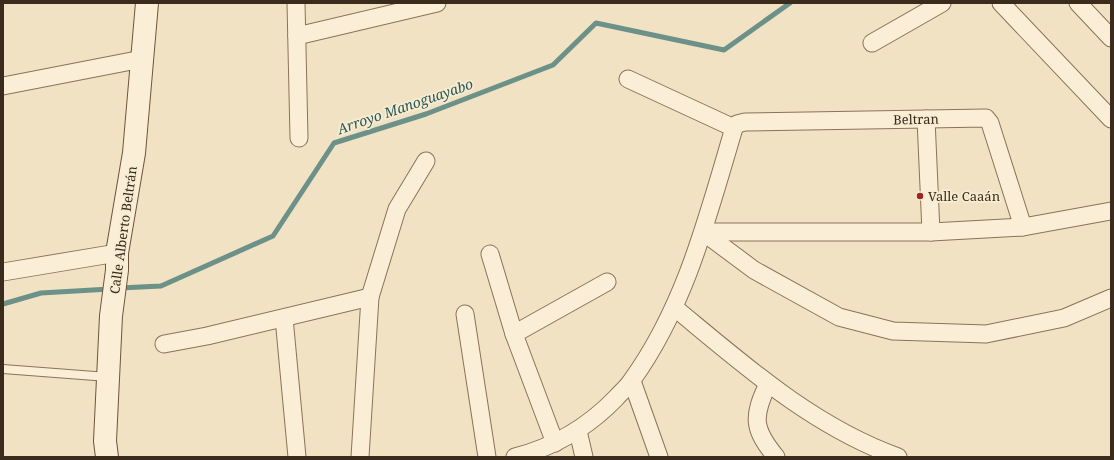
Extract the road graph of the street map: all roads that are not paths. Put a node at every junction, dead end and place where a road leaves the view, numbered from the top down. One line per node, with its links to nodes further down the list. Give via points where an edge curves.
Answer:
1 (147, 3): 10 (main road, Calle Alberto Beltrán)
2 (296, 3): 7 (street)
3 (437, 3): 7 (street)
4 (942, 3): 9 (street)
5 (1001, 3): 14 (street)
6 (1078, 3): 8 (street)
7 (297, 36): 16 (street)
8 (1111, 38)
9 (872, 43)
10 (142, 59): 12 (street); 23 (main road, Calle Alberto Beltrán, via 134,153)
11 (628, 79): 15 (street)
12 (3, 86)
13 (926, 119): 15 (street, Beltran, via 745,122 737,124); 19 (street, Beltran, via 986,118 990,123); 21 (street)
14 (1111, 119)
15 (734, 128): 20 (street)
16 (299, 138)
17 (426, 161): 26 (street, via 397,209)
18 (1111, 212): 19 (street)
19 (1023, 227): 21 (street)
20 (703, 232): 21 (street); 27 (street, via 754,270 839,317 893,331 986,334 1064,318); 28 (street)
21 (931, 232)
22 (490, 254): 31 (street)
23 (117, 262): 24 (street); 34 (main road, Calle Alberto Beltrán, via 111,316)
24 (3, 272)
25 (607, 282): 31 (street)
26 (370, 297): 30 (street); 41 (street)
27 (1111, 298)
28 (675, 308): 35 (street); 36 (street)
29 (465, 314): 42 (street)
30 (284, 318): 32 (street); 40 (street)
31 (514, 334): 38 (street)
32 (164, 344)
33 (3, 369): 34 (lane)
34 (109, 377): 39 (main road, Calle Alberto Beltrán, via 105,441)
35 (632, 381): 37 (street); 45 (street)
36 (768, 384): 46 (street, via 758,406 757,423 764,442); 47 (street, via 794,404)
37 (578, 431): 38 (street); 44 (street)
38 (556, 443): 43 (street)
39 (107, 457)
40 (296, 457)
41 (360, 457)
42 (487, 457)
43 (515, 457)
44 (584, 457)
45 (659, 457)
46 (776, 457)
47 (898, 457)

